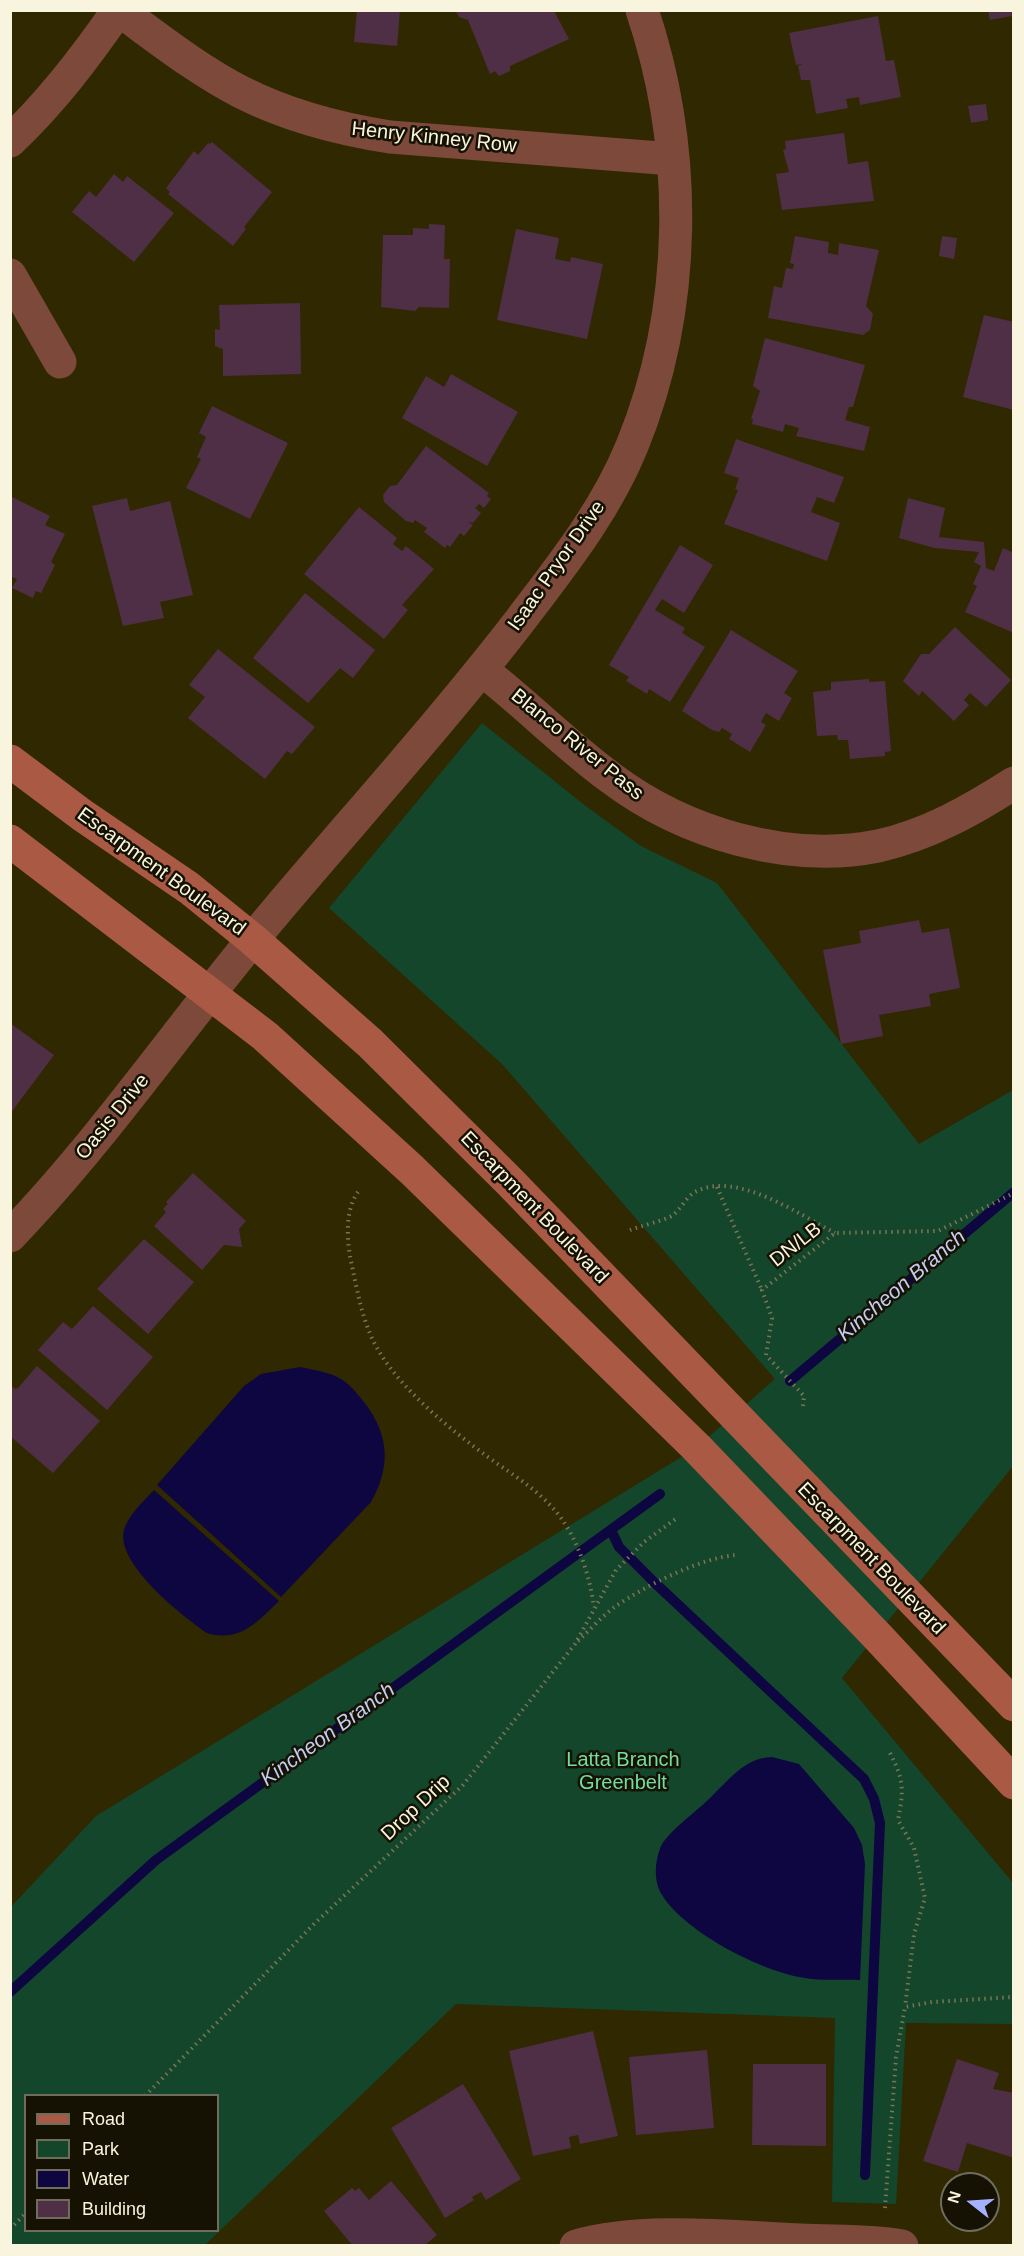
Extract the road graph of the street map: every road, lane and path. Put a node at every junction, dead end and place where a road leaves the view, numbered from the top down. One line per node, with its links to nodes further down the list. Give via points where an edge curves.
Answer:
1 (118, 10): 3 (street, via 46,107); 4 (street, Henry Kinney Row, via 205,72 242,93 303,118 390,137)
2 (642, 10): 4 (street, Isaac Pryor Drive, via 667,106)
3 (10, 141)
4 (673, 159): 7 (street, Isaac Pryor Drive, via 677,209 667,317 646,406 631,447 607,497 572,553)
5 (10, 275): 6 (street)
6 (60, 362)
7 (482, 670): 9 (street, Blanco River Pass, via 611,778 643,799 711,832 750,842 799,849 878,846 943,824); 11 (street, Isaac Pryor Drive)
8 (10, 761): 11 (main road, Escarpment Boulevard, via 189,888)
9 (1014, 783)
10 (10, 841): 12 (main road)
11 (252, 939): 12 (street, Isaac Pryor Drive); 25 (main road, Escarpment Boulevard, via 354,1028 450,1120)
12 (209, 993): 18 (street, Oasis Drive, via 94,1141); 27 (main road, via 315,1080 603,1355 791,1544)
13 (717, 1187): 16 (path, via 693,1193 665,1220 653,1220); 17 (path, via 745,1187); 19 (path)
14 (358, 1192): 23 (path, via 352,1200 348,1245 360,1304 379,1352 414,1395 486,1456 535,1489 562,1519 590,1578)
15 (1014, 1193): 17 (path, DN/LB, via 938,1231)
16 (630, 1230)
17 (835, 1233): 19 (path, DN/LB)
18 (10, 1236)
19 (762, 1290): 20 (path, DN/LB, via 772,1318 766,1355 804,1396)
20 (803, 1406)
21 (677, 1518): 23 (path, Drop Drip, via 644,1542 616,1570)
22 (737, 1556): 24 (path, via 706,1562 635,1594 614,1607)
23 (594, 1607): 24 (path, Drop Drip)
24 (575, 1644): 30 (path, Drop Drip, via 463,1785 315,1923)
25 (1014, 1705)
26 (890, 1753): 29 (path, via 902,1777 898,1820 914,1848 925,1898 914,1934)
27 (1014, 1783)
28 (1014, 1997): 29 (path)
29 (905, 2007): 31 (path, via 896,2057)
30 (147, 2094)
31 (885, 2211)
32 (24, 2216): 33 (path)
33 (10, 2229)
34 (576, 2246): 35 (street, via 631,2236)
35 (902, 2246)

